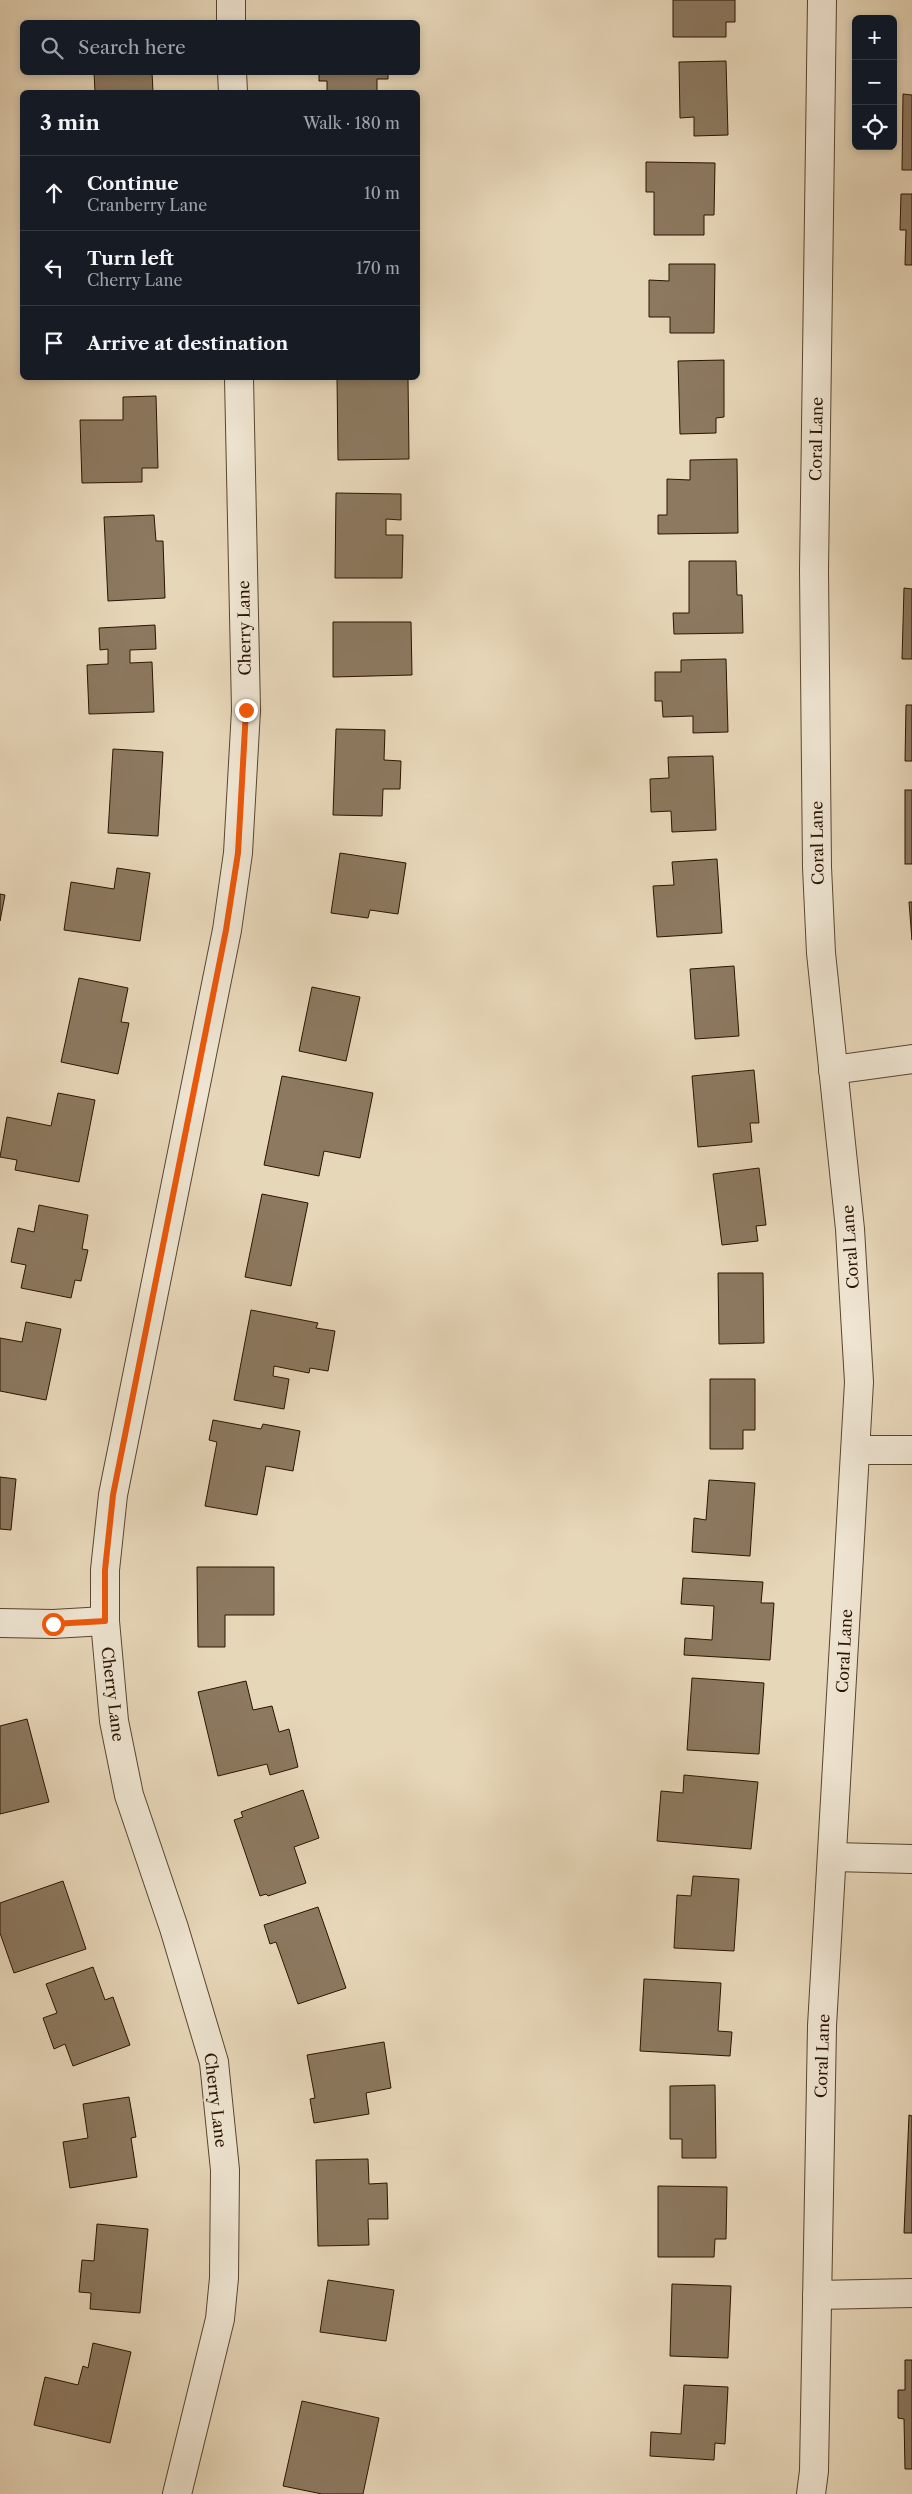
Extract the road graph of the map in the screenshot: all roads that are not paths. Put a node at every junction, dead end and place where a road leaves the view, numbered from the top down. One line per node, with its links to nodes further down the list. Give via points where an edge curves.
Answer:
1 (231, 0): 3 (street)
2 (822, 0): 8 (street, Coral Lane, via 814,570 821,953)
3 (231, 20)
4 (232, 75): 5 (street)
5 (233, 90)
6 (239, 380): 11 (street, Cherry Lane, via 246,710 238,853 225,940 113,1495 105,1570)
7 (912, 1059): 8 (street)
8 (833, 1070): 9 (street, Coral Lane, via 850,1239 859,1382)
9 (856, 1450): 10 (street); 13 (street, Coral Lane)
10 (912, 1450)
11 (105, 1621): 12 (street); 17 (street, Cherry Lane, via 114,1720 129,1795 174,1928 214,2062 225,2170 224,2278 220,2319)
12 (0, 1623)
13 (833, 1858): 14 (street); 16 (street, Coral Lane, via 822,2026)
14 (912, 1858)
15 (912, 2293): 16 (street)
16 (817, 2295): 18 (street, Coral Lane)
17 (177, 2494)
18 (811, 2494)

